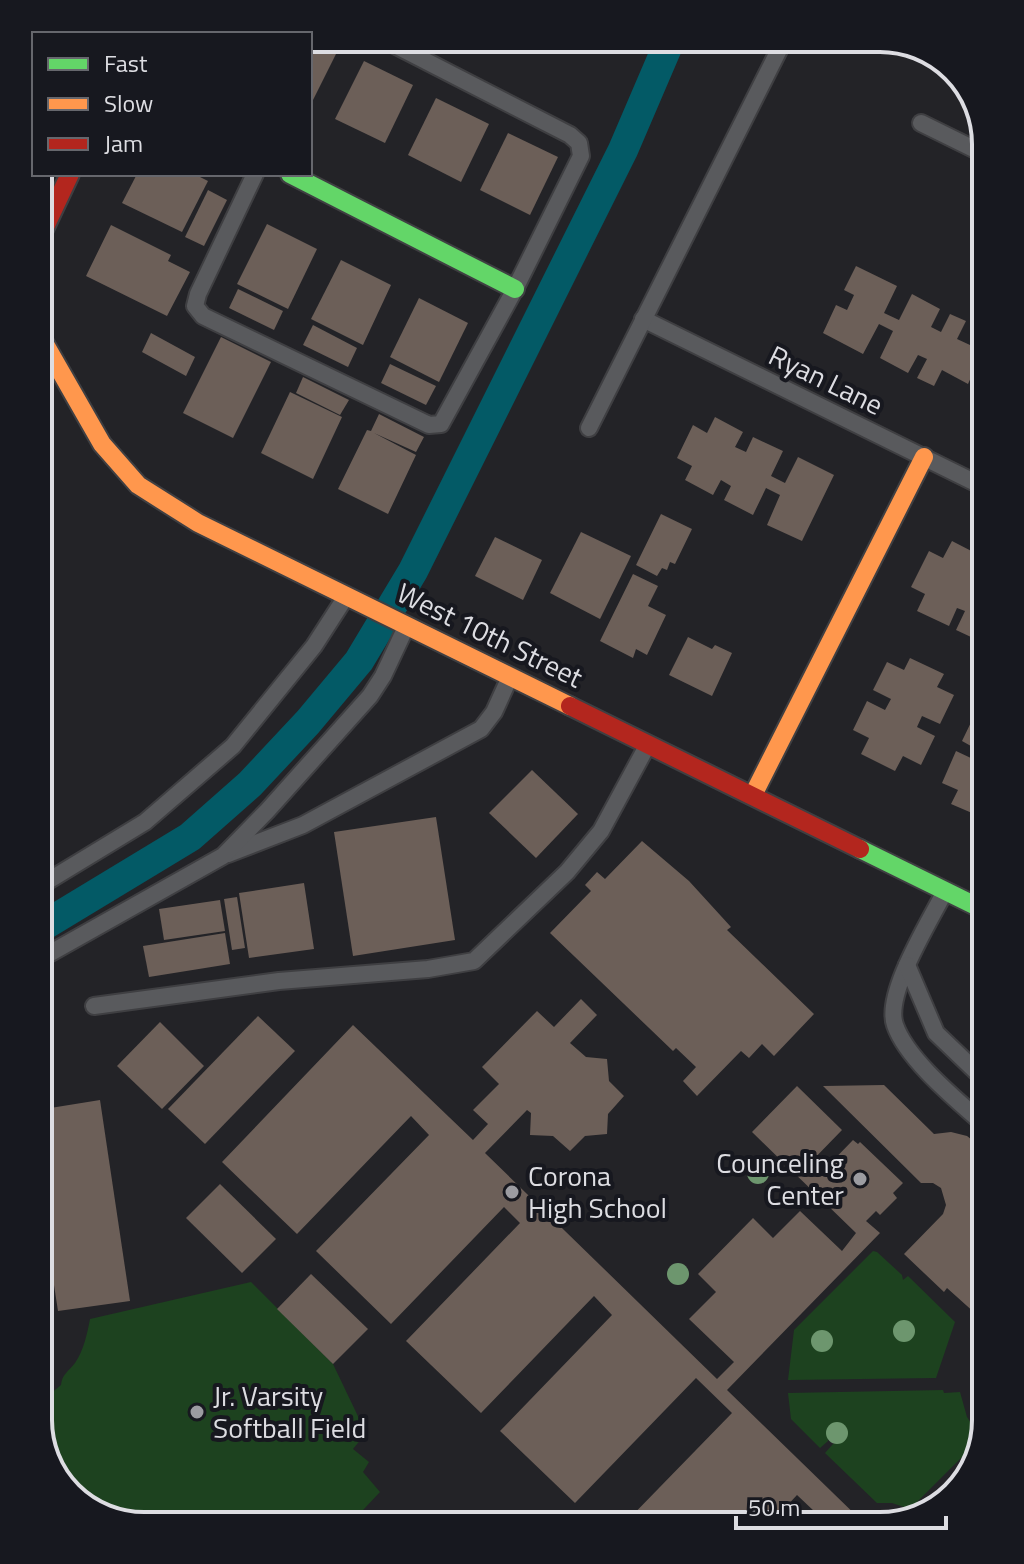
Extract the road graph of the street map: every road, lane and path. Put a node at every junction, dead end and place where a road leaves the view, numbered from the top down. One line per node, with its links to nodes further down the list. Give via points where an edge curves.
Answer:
1 (408, 52): 9 (lane, via 579,143 581,156)
2 (778, 52): 10 (lane)
3 (921, 123): 4 (lane)
4 (972, 148)
5 (69, 176): 8 (main road)
6 (254, 176): 9 (lane, via 195,306 203,316 429,425 441,424 451,410)
7 (294, 176): 9 (main road)
8 (52, 212)
9 (515, 289)
10 (643, 319): 12 (lane); 13 (lane, Ryan Lane)
11 (52, 356): 15 (main road, West 10th Street, via 102,444 138,485 198,523)
12 (589, 428)
13 (924, 457): 14 (lane, Ryan Lane); 19 (main road)
14 (972, 481)
15 (346, 597): 16 (main road, West 10th Street); 21 (lane, via 314,646 233,746 145,822)
16 (407, 626): 17 (main road, West 10th Street); 20 (lane, via 370,696)
17 (511, 677): 18 (main road, West 10th Street); 20 (lane, via 481,729 303,825)
18 (648, 744): 19 (main road, West 10th Street); 26 (lane, via 601,831 567,872 474,961)
19 (753, 795): 22 (main road, West 10th Street)
20 (223, 856): 24 (lane)
21 (52, 878)
22 (945, 891): 23 (main road, West 10th Street); 25 (lane)
23 (972, 904)
24 (52, 952)
25 (907, 965): 27 (lane, via 936,1033); 28 (lane, via 894,1003 894,1024 915,1058)
26 (94, 1006)
27 (972, 1068)
28 (972, 1113)

